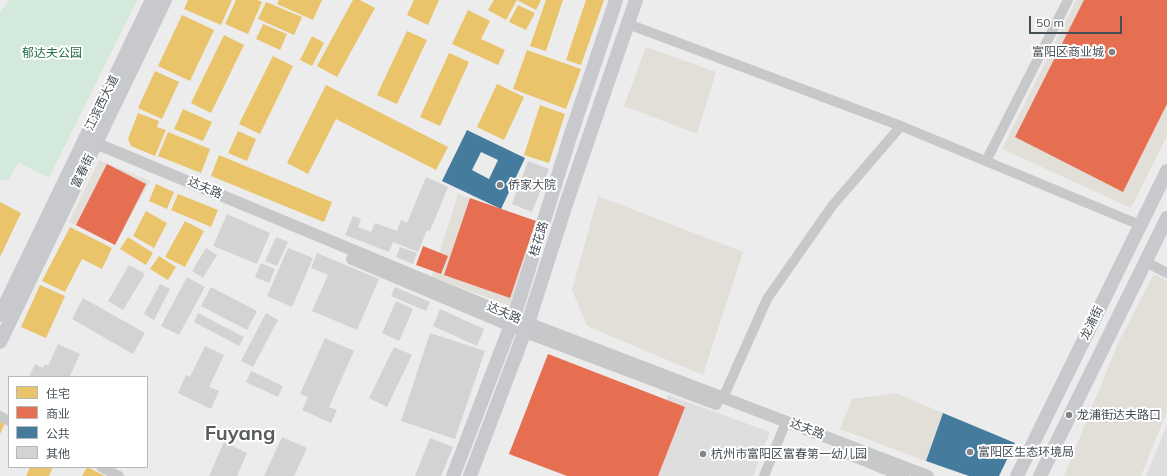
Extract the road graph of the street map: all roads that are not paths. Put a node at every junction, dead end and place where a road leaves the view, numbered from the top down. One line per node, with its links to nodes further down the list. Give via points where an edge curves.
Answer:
1 (152, 0): 8 (main road, 江滨西大道)
2 (165, 0): 8 (main road, 富春街)
3 (616, 0): 16 (main road, 桂花路)
4 (636, 0): 6 (main road)
5 (1068, 0): 9 (street)
6 (628, 24): 7 (street); 17 (main road)
7 (901, 126): 9 (street); 19 (street, via 832,206 767,299)
8 (90, 144): 15 (main road, 江滨西大道); 16 (street, 达夫路); 18 (main road, 富春街)
9 (986, 161): 12 (street)
10 (1167, 171): 12 (main road, 龙浦街)
11 (1167, 218): 13 (main road, 龙浦街)
12 (1140, 226): 28 (main road, 龙浦街)
13 (1146, 262): 14 (street); 29 (main road, 龙浦街)
14 (1167, 273)
15 (0, 315)
16 (513, 321): 17 (street, 达夫路); 23 (main road, 桂花路)
17 (526, 327): 19 (street, 达夫路); 20 (street, 达夫路); 24 (main road)
18 (0, 342)
19 (723, 398): 27 (street, 达夫路)
20 (783, 429): 25 (street); 26 (street, 达夫路)
21 (103, 468): 22 (street)
22 (119, 476)
23 (453, 476)
24 (470, 476)
25 (764, 476)
26 (903, 476)
27 (928, 476)
28 (1018, 476)
29 (1040, 476)

